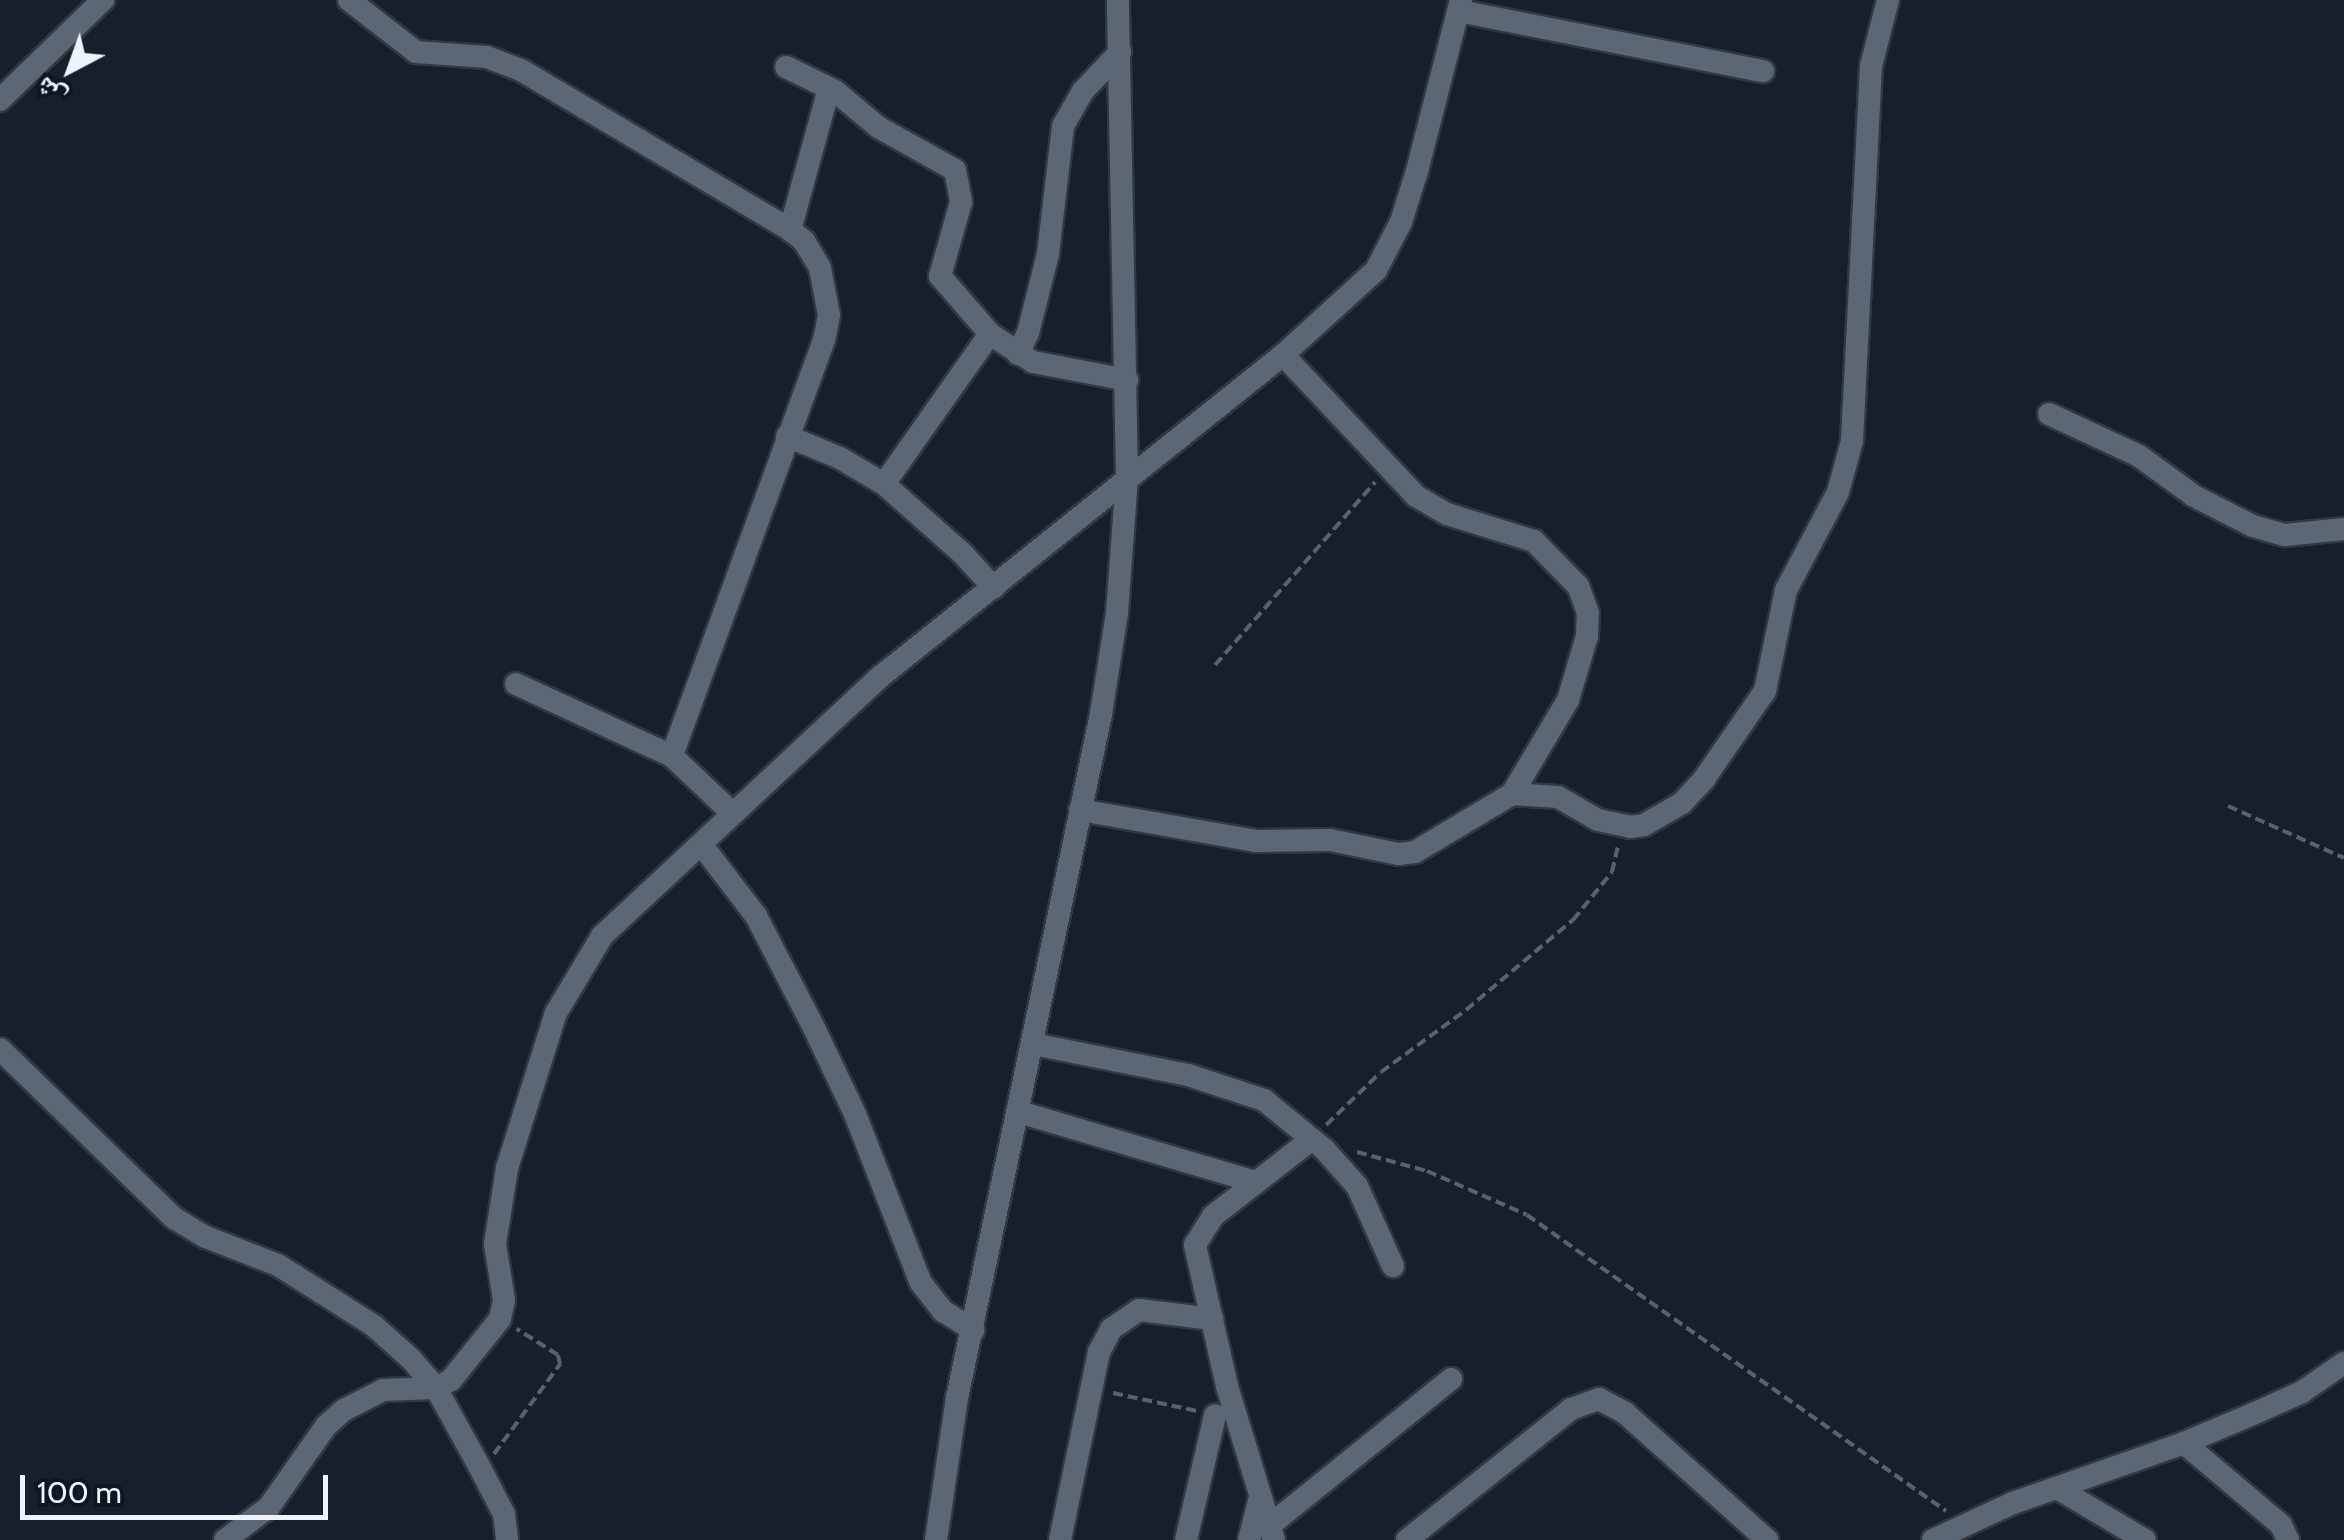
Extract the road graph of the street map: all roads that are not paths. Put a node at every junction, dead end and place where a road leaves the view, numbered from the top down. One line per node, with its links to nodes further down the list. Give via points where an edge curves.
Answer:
1 (103, 0): 10 (street)
2 (350, 0): 11 (street, via 416,52 487,57 521,70)
3 (1118, 0): 6 (street)
4 (1888, 0): 24 (street, via 1871,66 1856,410 1846,470 1786,590 1759,704 1682,803 1644,825 1618,826 1558,797)
5 (1460, 6): 8 (street); 14 (street, via 1392,244 1376,270)
6 (1120, 52): 13 (street, via 1083,91 1063,126 1048,254); 15 (street)
7 (786, 67): 9 (street)
8 (1763, 71)
9 (829, 88): 11 (street); 12 (street, via 878,127 955,170 960,202 940,276)
10 (0, 100)
11 (790, 230): 17 (street, via 820,268 829,314)
12 (990, 334): 13 (street); 19 (street)
13 (1018, 354): 15 (street)
14 (1284, 354): 18 (street); 24 (street, via 1434,508 1534,541 1578,586 1587,636 1581,665)
15 (1127, 380): 18 (street)
16 (2049, 414): 20 (street, via 2140,456 2194,496 2253,526 2286,535)
17 (787, 436): 19 (street); 23 (street)
18 (1127, 477): 21 (street); 25 (street, via 1117,613)
19 (884, 484): 21 (street)
20 (2344, 529)
21 (994, 588): 26 (street, via 880,677)
22 (516, 684): 23 (street)
23 (672, 756): 26 (street)
24 (1512, 794): 25 (street, via 1429,846 1399,854 1330,840 1255,841)
25 (1080, 810): 28 (street)
26 (731, 812): 27 (street)
27 (700, 844): 35 (street, via 756,916 815,1030 921,1283 944,1311); 38 (street, via 602,936 560,1002 507,1168 494,1244 504,1300 500,1318 463,1370)
28 (1033, 1044): 30 (street); 31 (street, via 1247,1092)
29 (0, 1049): 38 (street, via 174,1218 278,1265 341,1303 392,1341)
30 (1019, 1112): 32 (street); 35 (street)
31 (1318, 1145): 32 (street); 33 (street, via 1358,1186)
32 (1256, 1182): 34 (street, via 1197,1237)
33 (1394, 1266)
34 (1212, 1319): 42 (street); 47 (street, via 1128,1313 1104,1342)
35 (973, 1330): 46 (street)
36 (2344, 1363): 40 (street, via 2302,1392)
37 (1451, 1380): 43 (street)
38 (436, 1388): 44 (street, via 383,1390 344,1410 269,1508); 45 (street, via 504,1514)
39 (1215, 1414): 48 (street)
40 (2184, 1444): 41 (street); 54 (street, via 2281,1525)
41 (2058, 1488): 52 (street); 53 (street)
42 (1260, 1501): 43 (street); 49 (street)
43 (1271, 1533)
44 (225, 1540)
45 (507, 1540)
46 (936, 1540)
47 (1060, 1540)
48 (1186, 1540)
49 (1249, 1540)
50 (1407, 1540): 51 (street, via 1571,1409 1599,1400 1625,1413)
51 (1767, 1540)
52 (1933, 1540)
53 (2144, 1540)
54 (2288, 1540)

